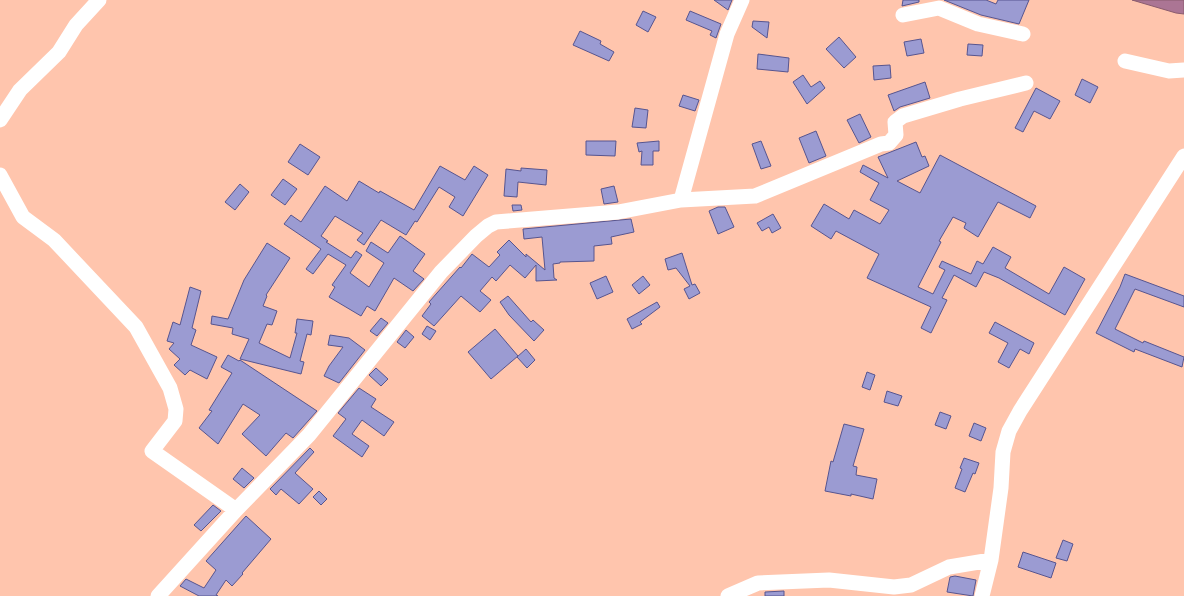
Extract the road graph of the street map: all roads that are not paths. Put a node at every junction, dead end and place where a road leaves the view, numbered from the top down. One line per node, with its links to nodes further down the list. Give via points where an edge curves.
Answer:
1 (99, 0): 8 (street, via 59,52 20,90)
2 (742, 0): 11 (street, via 727,34)
3 (903, 14): 4 (street, via 939,8 978,24)
4 (1023, 34)
5 (1125, 61): 6 (street, via 1169,71)
6 (1184, 70)
7 (1026, 82): 11 (street, via 903,116 895,122 896,136 889,143 755,196)
8 (0, 120)
9 (1184, 156): 13 (street, via 1010,431 1003,452)
10 (0, 175): 12 (street, via 23,216 54,240 136,327 170,388 176,409 175,421 152,451)
11 (681, 200): 12 (street, via 618,212 496,222 488,226 441,272 309,435)
12 (236, 510): 14 (street)
13 (991, 560): 15 (street, via 949,567 911,585 829,580 758,583); 16 (street)
14 (158, 596)
15 (728, 596)
16 (982, 596)

